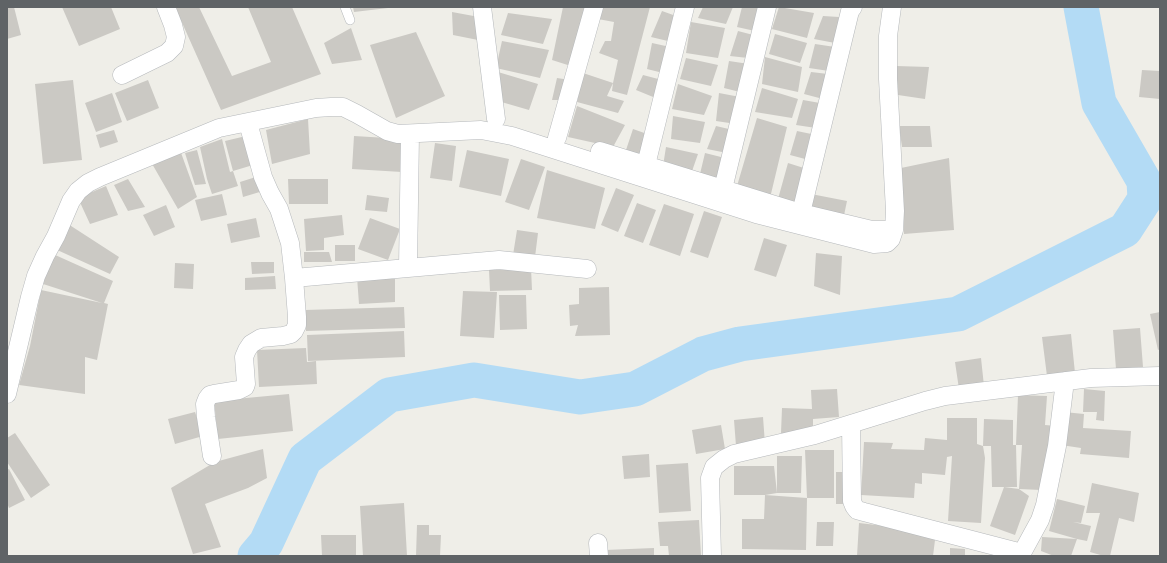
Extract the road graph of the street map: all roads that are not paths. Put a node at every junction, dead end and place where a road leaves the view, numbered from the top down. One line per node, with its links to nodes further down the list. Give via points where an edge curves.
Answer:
1 (166, 7): 10 (street, via 176,37 174,46 167,53)
2 (345, 7): 9 (lane)
3 (482, 7): 11 (street)
4 (594, 7): 15 (street)
5 (685, 7): 16 (street)
6 (767, 7): 17 (street)
7 (853, 7): 18 (street)
8 (892, 7): 19 (street, via 888,36 888,79)
9 (350, 20)
10 (122, 75)
11 (496, 119): 13 (street, via 487,123); 15 (street)
12 (248, 122): 14 (street, via 316,108 343,107 387,131); 22 (street, via 263,177 279,209 290,243); 25 (street, via 219,128 100,177 78,191 36,276)
13 (481, 130): 14 (street); 19 (street, via 512,136 756,214 874,244 887,243)
14 (410, 134): 20 (street)
15 (557, 138): 16 (street)
16 (646, 165): 17 (street)
17 (723, 188): 18 (street)
18 (801, 213): 19 (street, via 872,230)
19 (894, 230)
20 (408, 268): 21 (street, via 499,260); 22 (street)
21 (587, 269)
22 (294, 278): 27 (street, via 297,317 294,331 283,336 261,338 251,344 244,357 245,387 210,395 207,399 206,417)
23 (1160, 376): 24 (street)
24 (1065, 381): 26 (street, via 945,396); 28 (street, via 1057,446 1045,505)
25 (7, 394)
26 (851, 424): 28 (street, via 852,501 857,510); 29 (street, via 734,454 714,467 710,478)
27 (212, 456)
28 (1022, 555)
29 (712, 556)

